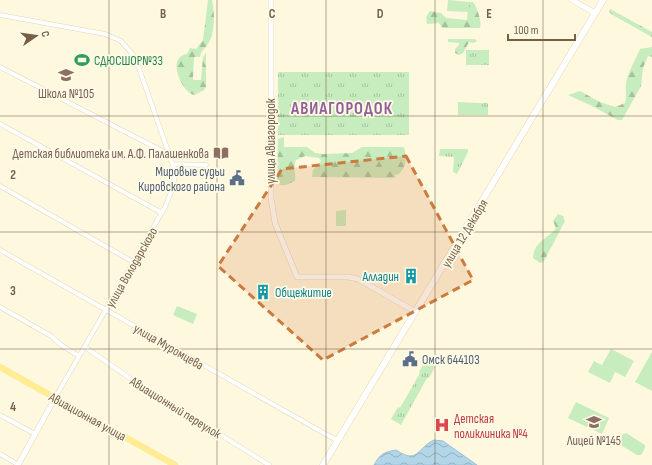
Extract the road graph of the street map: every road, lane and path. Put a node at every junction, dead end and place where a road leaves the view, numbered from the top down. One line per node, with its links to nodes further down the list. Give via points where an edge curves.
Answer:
1 (271, 0): 17 (street, улица Авиагородок, via 271,198 275,223 297,277 358,279)
2 (572, 0): 4 (street)
3 (603, 0): 4 (main road, улица 12 Декабря)
4 (595, 13): 17 (main road, улица 12 Декабря)
5 (0, 16): 8 (street, улица Володарского, via 105,34 121,41 135,56)
6 (0, 66): 8 (street)
7 (0, 124): 12 (street)
8 (170, 155): 9 (street, улица Володарского)
9 (173, 164): 10 (street); 12 (street, улица Володарского, via 174,185)
10 (206, 165)
11 (0, 186): 14 (street)
12 (162, 213): 14 (street, улица Володарского)
13 (0, 250): 16 (street, улица Муромцева)
14 (133, 262): 16 (street, улица Володарского)
15 (0, 307): 19 (street)
16 (106, 309): 18 (street, улица Володарского); 24 (street, улица Муромцева)
17 (416, 312): 24 (main road, улица 12 Декабря)
18 (84, 347): 19 (street, улица Володарского); 28 (street, Авиационный переулок)
19 (80, 356): 21 (street, улица Володарского)
20 (0, 367): 21 (main road, Авиационная улица)
21 (55, 398): 23 (street, улица Володарского); 27 (main road, Авиационная улица)
22 (0, 415): 23 (street)
23 (35, 434): 26 (street, улица Володарского)
24 (338, 442): 29 (main road, улица 12 Декабря)
25 (0, 454): 26 (street)
26 (18, 465)
27 (175, 465)
28 (269, 465)
29 (323, 465)

